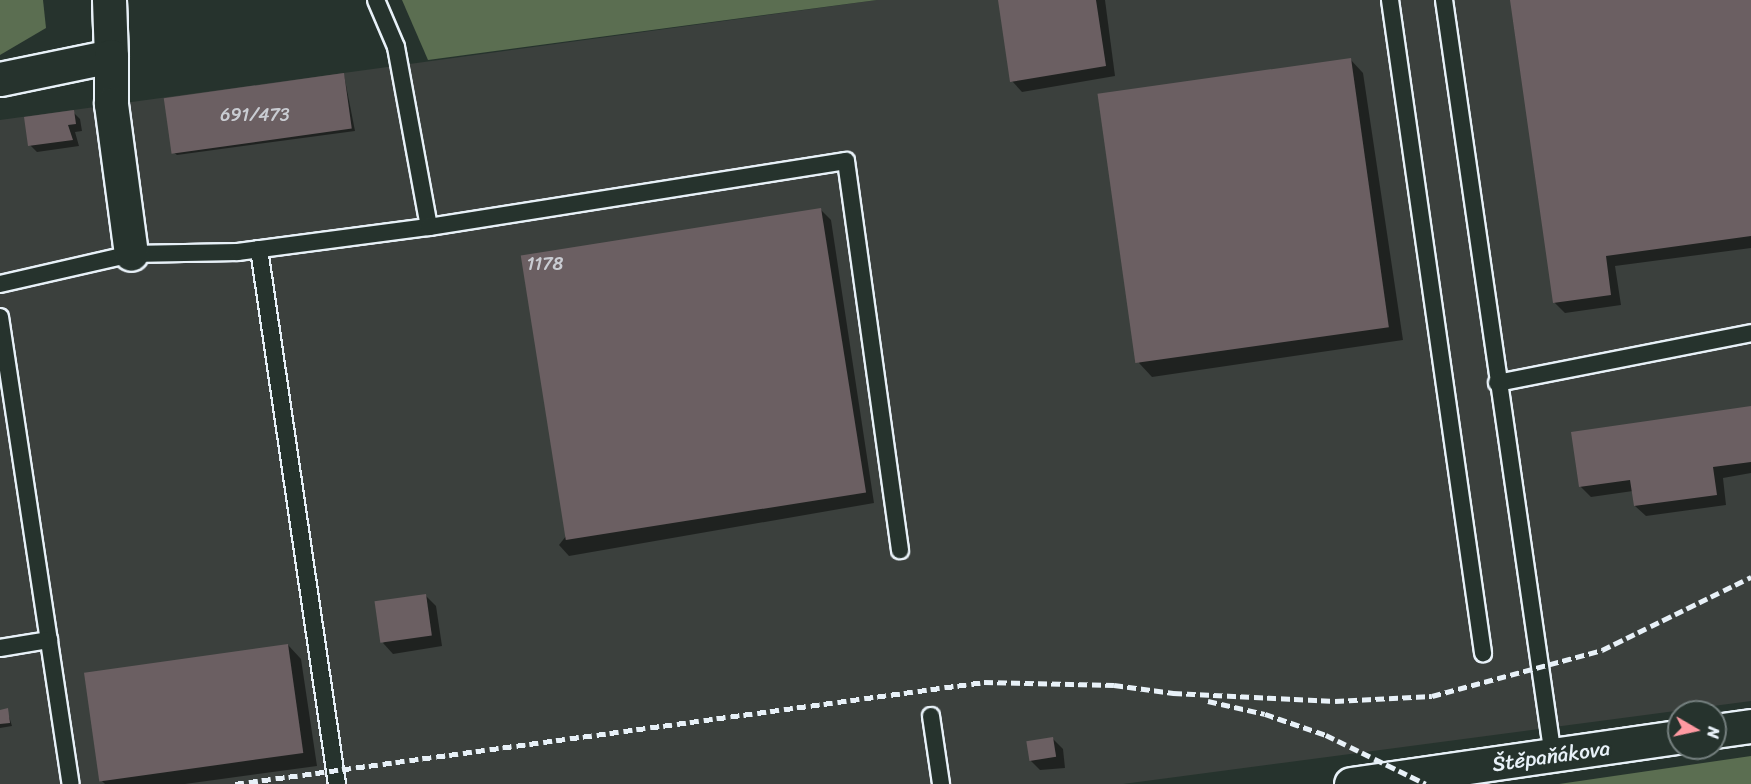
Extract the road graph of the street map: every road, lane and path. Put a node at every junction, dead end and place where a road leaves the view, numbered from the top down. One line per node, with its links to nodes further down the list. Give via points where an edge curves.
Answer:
1 (109, 0): 5 (street)
2 (376, 0): 7 (lane, via 396,47)
3 (1390, 0): 17 (lane)
4 (1444, 0): 13 (lane)
5 (111, 56): 6 (street); 9 (street, via 111,104)
6 (0, 79)
7 (429, 227): 8 (lane); 14 (lane, via 846,161)
8 (259, 249): 9 (lane); 24 (lane)
9 (132, 254): 10 (lane)
10 (0, 284)
11 (0, 317): 15 (lane)
12 (1751, 333): 13 (lane)
13 (1497, 383): 22 (lane)
14 (900, 550)
15 (49, 640): 16 (lane); 23 (lane)
16 (0, 648)
17 (1483, 653)
18 (931, 716): 25 (lane)
19 (1751, 726): 20 (street)
20 (1727, 729)
21 (1667, 739): 22 (street, Štěpaňákova)
22 (1553, 756): 26 (street, Štěpaňákova)
23 (71, 784)
24 (337, 784)
25 (941, 784)
26 (1351, 784)

